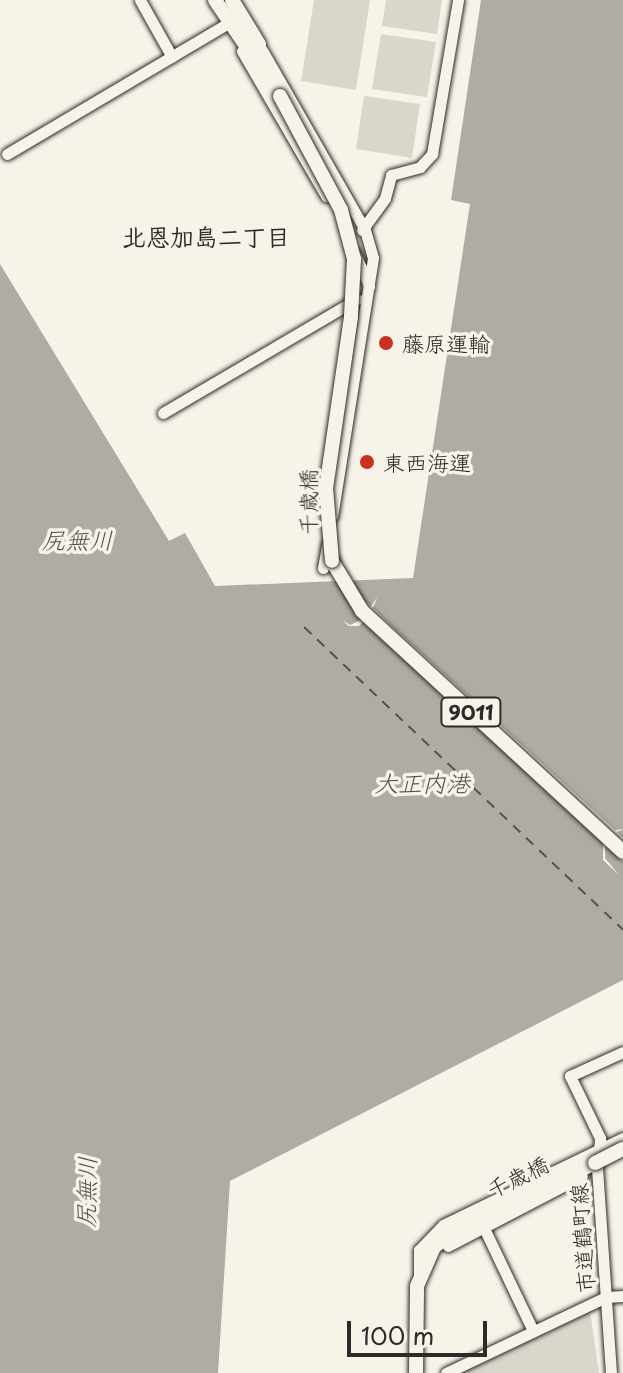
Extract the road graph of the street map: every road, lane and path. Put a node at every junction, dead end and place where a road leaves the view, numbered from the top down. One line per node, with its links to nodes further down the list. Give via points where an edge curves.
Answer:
1 (140, 0): 7 (street)
2 (215, 0): 5 (main road)
3 (232, 0): 5 (main road)
4 (458, 0): 11 (street, via 432,154 420,167 391,175)
5 (234, 19): 6 (main road); 7 (street); 8 (main road, 千歳橋); 10 (street)
6 (262, 50): 8 (main road); 11 (street)
7 (172, 57): 9 (street)
8 (267, 75): 15 (main road, 千歳橋 / 9011, bridge, via 341,210 354,259 351,317 326,488 327,534 337,571 362,611)
9 (7, 154)
10 (345, 230): 11 (street); 12 (street)
11 (365, 230): 12 (street, via 374,271)
12 (368, 290): 13 (street); 14 (street)
13 (163, 413)
14 (323, 568)
15 (623, 852)
16 (623, 1052): 18 (street, via 570,1076 600,1138)
17 (623, 1138): 18 (street)
18 (599, 1148): 20 (street, 市道鶴町線); 23 (street, via 443,1225 419,1250)
19 (623, 1149): 22 (main road, 千歳橋, bridge, via 461,1227)
20 (597, 1169): 21 (street); 25 (street, 市道鶴町線)
21 (483, 1226): 22 (street); 26 (street)
22 (441, 1246): 23 (main road)
23 (419, 1276): 29 (main road)
24 (623, 1296): 25 (street)
25 (606, 1297): 26 (street); 27 (street, 市道鶴町線)
26 (533, 1331): 30 (street)
27 (609, 1350): 28 (street); 31 (street, 市道鶴町線)
28 (623, 1353)
29 (416, 1373)
30 (446, 1373)
31 (611, 1373)

